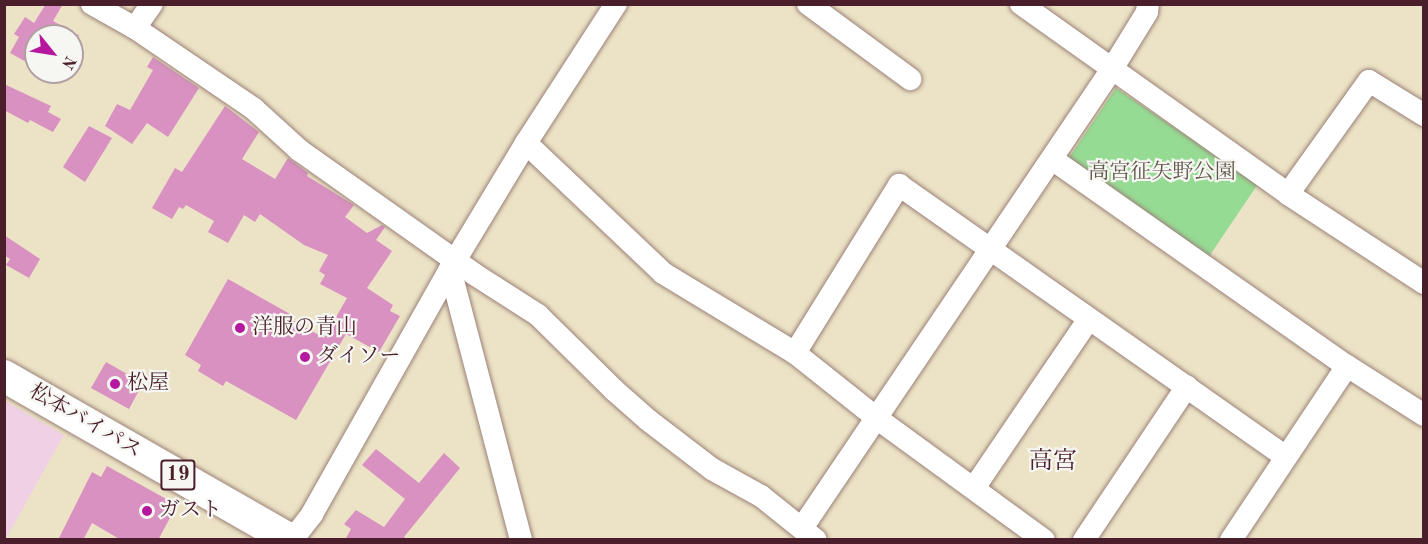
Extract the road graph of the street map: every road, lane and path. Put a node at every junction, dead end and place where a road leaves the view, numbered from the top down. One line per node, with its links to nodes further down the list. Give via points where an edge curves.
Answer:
1 (92, 4): 7 (street)
2 (152, 4): 7 (street)
3 (616, 4): 11 (street)
4 (808, 4): 9 (street)
5 (1021, 4): 8 (street)
6 (1148, 4): 8 (street, via 1147,12)
7 (135, 28): 15 (street, via 254,109 299,150)
8 (1112, 69): 12 (street); 13 (street)
9 (910, 80)
10 (1424, 115): 13 (street, via 1369,81)
11 (526, 143): 15 (street); 18 (street, via 663,273)
12 (1052, 159): 14 (street); 19 (street)
13 (1288, 194): 16 (street)
14 (991, 251): 17 (street); 18 (street, via 899,185); 23 (street)
15 (453, 264): 26 (street, via 538,315 614,390 675,441 711,469 761,496); 27 (street, via 312,514); 28 (street)
16 (1424, 283)
17 (1088, 320): 21 (street); 25 (street)
18 (795, 353): 23 (street)
19 (1347, 366): 22 (street); 24 (street)
20 (4, 376): 27 (highway, 松本バイパス / 19)
21 (1187, 386): 24 (street); 30 (street)
22 (1424, 415)
23 (878, 419): 25 (street); 26 (street)
24 (1286, 457): 31 (street)
25 (974, 488): 29 (street)
26 (809, 534)
27 (291, 540)
28 (521, 540)
29 (1044, 540)
30 (1084, 540)
31 (1231, 540)

